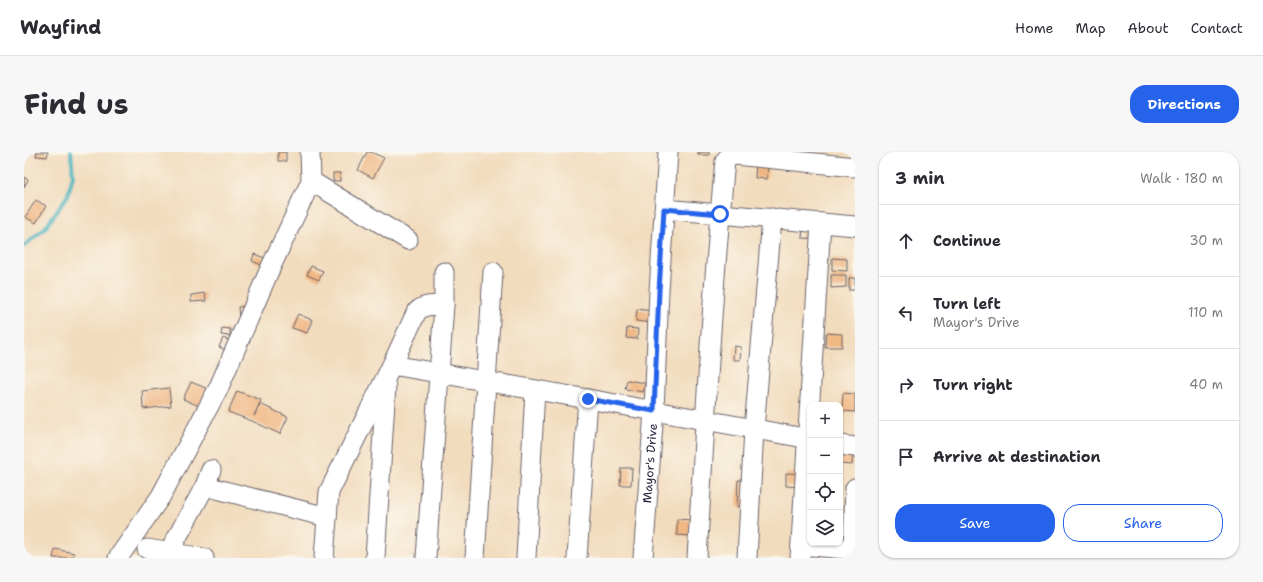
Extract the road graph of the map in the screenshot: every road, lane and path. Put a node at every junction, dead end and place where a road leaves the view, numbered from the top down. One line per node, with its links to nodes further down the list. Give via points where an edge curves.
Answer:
1 (310, 152): 4 (street)
2 (668, 152): 5 (street, Mayor's Drive)
3 (855, 167): 6 (street, via 729,156 725,160)
4 (311, 180): 10 (street); 32 (street, via 219,387 161,496)
5 (664, 209): 6 (street); 19 (street, Mayor's Drive)
6 (720, 214): 7 (street); 20 (street)
7 (772, 218): 8 (street); 21 (street)
8 (820, 223): 9 (street); 22 (street)
9 (855, 226)
10 (408, 240)
11 (444, 272): 13 (street)
12 (493, 272): 16 (street)
13 (444, 305): 14 (street, via 419,308); 15 (street)
14 (390, 371): 15 (street); 28 (street, via 329,492); 35 (street)
15 (439, 373): 16 (street); 36 (street)
16 (487, 381): 17 (street); 37 (street)
17 (535, 390): 18 (street); 38 (street)
18 (588, 399): 19 (street); 39 (street)
19 (654, 411): 20 (street); 40 (street, Mayor's Drive)
20 (705, 420): 21 (street); 41 (street)
21 (754, 429): 23 (street); 42 (street)
22 (809, 438)
23 (807, 439)
24 (843, 445): 25 (street)
25 (855, 447)
26 (807, 464): 30 (street)
27 (855, 488): 30 (street, via 851,547)
28 (327, 516): 31 (street, via 208,478); 34 (street)
29 (147, 549): 31 (street)
30 (800, 551)
31 (169, 552): 33 (street)
32 (118, 558)
33 (204, 558)
34 (324, 558)
35 (375, 558)
36 (426, 558)
37 (475, 558)
38 (526, 558)
39 (577, 558)
40 (643, 558)
41 (697, 558)
42 (747, 558)

